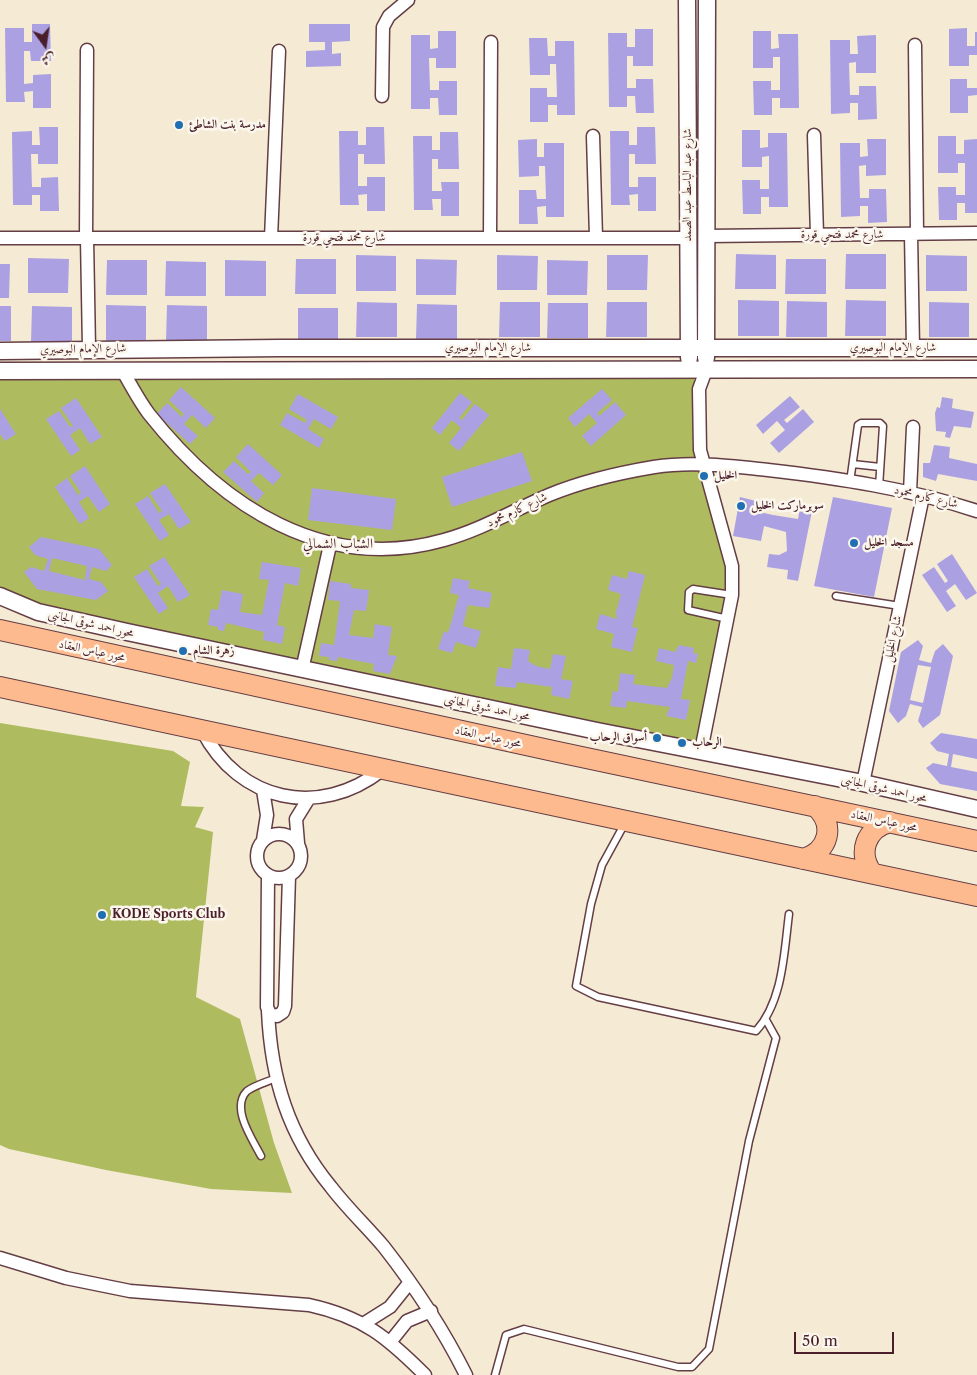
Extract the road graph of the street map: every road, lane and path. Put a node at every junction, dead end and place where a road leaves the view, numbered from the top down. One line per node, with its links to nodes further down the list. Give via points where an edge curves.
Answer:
1 (408, 0): 8 (street, via 397,7 383,26)
2 (687, 0): 20 (street, شارع عبد الباسط عبد الصمد)
3 (707, 0): 15 (street, شارع عبد الباسط عبد الصمد)
4 (491, 42): 14 (street)
5 (914, 45): 11 (street)
6 (87, 50): 18 (street)
7 (279, 51): 19 (street)
8 (382, 96)
9 (593, 136): 16 (street)
10 (814, 136): 13 (street)
11 (914, 234): 12 (street, شارع محمد فتحي قورة); 13 (street, شارع محمد فتحي قورة); 23 (street)
12 (977, 234)
13 (817, 235): 15 (street, شارع محمد فتحي قورة)
14 (490, 236): 16 (street, شارع محمد فتحي قورة); 19 (street, شارع محمد فتحي قورة)
15 (706, 236): 22 (street, شارع عبد الباسط عبد الصمد)
16 (596, 237): 20 (street, شارع محمد فتحي قورة)
17 (0, 238): 18 (street, شارع محمد فتحي قورة)
18 (87, 238): 19 (street, شارع محمد فتحي قورة); 25 (street)
19 (271, 238)
20 (688, 238): 21 (street, شارع عبد الباسط عبد الصمد)
21 (689, 348): 22 (street, شارع الإمام البوصيري); 25 (street, شارع الإمام البوصيري); 28 (street, شارع عبد الباسط عبد الصمد)
22 (706, 348): 23 (street, شارع الإمام البوصيري); 29 (street, شارع عبد الباسط عبد الصمد)
23 (913, 348): 24 (street, شارع الإمام البوصيري)
24 (977, 348)
25 (88, 349): 26 (street, شارع الإمام البوصيري)
26 (0, 351)
27 (122, 370): 28 (street, شارع الإمام البوصيري); 31 (street, شارع الإمام البوصيري); 42 (street, شارع كارم محمود, via 148,412 178,448 211,479 274,522)
28 (689, 370): 29 (street, شارع الإمام البوصيري); 32 (street)
29 (706, 370): 30 (street, شارع الإمام البوصيري); 32 (street)
30 (977, 370)
31 (0, 371)
32 (699, 389): 34 (street, via 699,442)
33 (913, 427): 39 (street)
34 (703, 463): 37 (street, شارع كارم محمود); 42 (street, شارع كارم محمود, via 597,478 549,495 464,534 430,544 393,550); 43 (street, via 732,566)
35 (853, 464): 36 (lane); 36 (lane, via 858,424 880,423 883,426); 37 (lane)
36 (880, 467): 38 (lane)
37 (850, 482): 38 (street, شارع كارم محمود)
38 (879, 487): 39 (street, شارع كارم محمود)
39 (910, 492): 40 (street, شارع كارم محمود)
40 (923, 496): 41 (street, شارع كارم محمود); 46 (street, شارع الخليل)
41 (977, 511)
42 (330, 545): 49 (street)
43 (732, 595): 47 (street); 47 (lane, via 693,589 689,592 688,610)
44 (0, 596): 49 (street, محور احمد شوقى الجانبى, via 38,612)
45 (836, 596): 46 (lane)
46 (900, 606): 54 (street, شارع الخليل)
47 (728, 619): 52 (street)
48 (0, 630): 57 (main road, محور عباس العقاد)
49 (302, 670): 52 (street, محور احمد شوقى الجانبى)
50 (0, 687): 51 (main road)
51 (202, 730): 53 (main road); 55 (street, via 224,764)
52 (701, 751): 54 (street, محور احمد شوقى الجانبى)
53 (382, 770): 56 (street, via 348,791); 59 (main road)
54 (863, 783): 58 (street, محور احمد شوقى الجانبى)
55 (264, 790): 56 (street, via 282,796); 61 (street, via 267,815)
56 (309, 798): 63 (street, via 296,819)
57 (815, 806): 60 (main road, محور عباس العقاد); 64 (main road, via 824,816 828,835 819,851)
58 (977, 809)
59 (626, 821): 64 (main road); 73 (lane, via 600,873 576,986 598,998 756,1031)
60 (890, 822): 62 (main road, محور عباس العقاد); 65 (main road, via 876,828 867,839 865,861)
61 (263, 840): 63 (street, via 281,833); 66 (street, via 257,859)
62 (977, 841)
63 (298, 843): 67 (street, via 302,861)
64 (803, 859): 65 (main road)
65 (872, 873): 68 (main road)
66 (268, 876): 67 (street); 70 (street)
67 (289, 876): 71 (street)
68 (977, 896)
69 (789, 914): 73 (lane, via 782,974)
70 (267, 949): 71 (street); 72 (street)
71 (288, 950): 72 (street, via 285,1009 277,1016)
72 (268, 1012): 74 (street, via 270,1050)
73 (766, 1020): 83 (lane, via 776,1038 749,1141 709,1349 692,1366 678,1367 524,1329 506,1335)
74 (276, 1078): 75 (lane, via 252,1088 242,1098 245,1125); 77 (street, via 297,1134 318,1171)
75 (261, 1156)
76 (0, 1258): 79 (street, via 66,1278 122,1290 162,1296 309,1305 328,1309)
77 (410, 1282): 78 (street); 79 (street, via 390,1307)
78 (431, 1311): 80 (street, via 407,1321); 82 (street)
79 (363, 1324): 80 (street)
80 (391, 1341): 81 (street)
81 (425, 1375)
82 (466, 1375)
83 (495, 1375)

